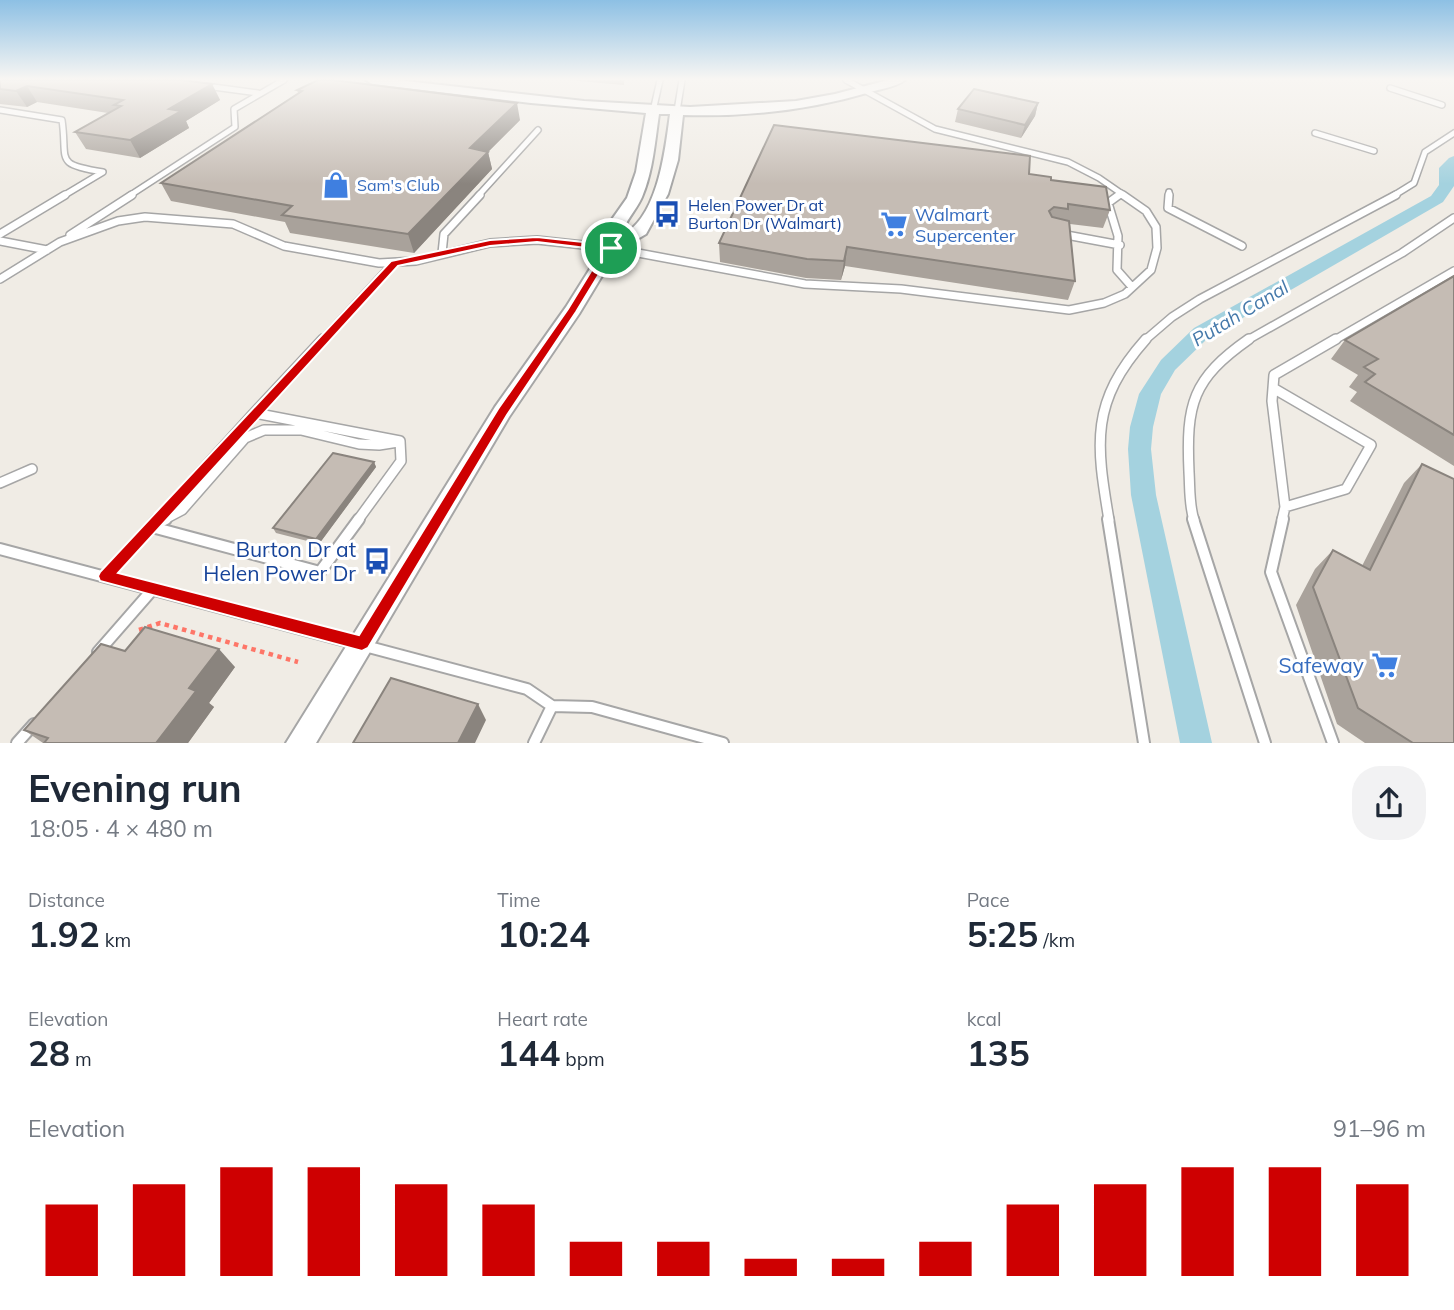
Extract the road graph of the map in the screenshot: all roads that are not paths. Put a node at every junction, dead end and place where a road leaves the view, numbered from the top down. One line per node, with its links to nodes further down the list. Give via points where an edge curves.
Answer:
1 (29, 115): 16 (lane, via 62,120 64,158 71,165 103,172)
2 (234, 115): 18 (lane, via 235,127)
3 (652, 115): 21 (street, via 643,172 634,198 616,225)
4 (677, 115): 21 (street, via 661,194 638,234)
5 (908, 115): 11 (lane, via 935,129 1068,162)
6 (538, 130): 23 (lane, via 444,234)
7 (1315, 133): 9 (lane)
8 (1454, 133): 46 (lane, via 1424,152 1418,176 1404,190 1199,298 1151,332 1134,348 1111,383 1100,420 1100,468)
9 (1374, 151)
10 (1169, 192): 20 (lane, via 1168,208)
11 (1121, 194): 13 (lane); 27 (lane, via 1146,211 1156,227 1151,270)
12 (1100, 198): 13 (lane)
13 (1112, 200): 19 (lane, via 1108,203)
14 (1454, 218): 47 (lane, via 1402,253 1247,340 1209,372 1196,392 1186,431 1191,512)
15 (1049, 231): 19 (lane)
16 (0, 234)
17 (0, 241): 22 (lane)
18 (60, 242): 22 (lane); 24 (lane, via 118,221 145,217 233,224 284,246)
19 (1120, 245): 27 (lane, via 1117,270)
20 (1242, 246)
21 (611, 248): 23 (lane, via 537,240); 27 (lane, via 805,284 901,289 1069,310 1104,303); 38 (street, via 502,412)
22 (47, 250): 26 (lane)
23 (442, 253): 24 (lane)
24 (394, 263): 29 (lane)
25 (1454, 271): 28 (lane, via 1274,375)
26 (0, 279)
27 (1132, 287)
28 (1273, 388): 33 (lane); 33 (lane, via 1371,445 1346,489)
29 (254, 413): 30 (lane); 34 (lane)
30 (400, 441): 34 (lane, via 381,447 279,426 259,430 246,438 181,510); 34 (lane, via 401,461 320,572)
31 (32, 469): 32 (lane)
32 (0, 483)
33 (1285, 507): 48 (lane, via 1271,572)
34 (152, 527): 36 (lane)
35 (0, 549): 36 (lane)
36 (106, 576): 37 (lane)
37 (153, 589): 38 (lane); 39 (lane)
38 (362, 643): 40 (lane, via 527,689); 43 (street)
39 (89, 661)
40 (552, 706): 44 (lane); 45 (lane, via 592,707)
41 (44, 713): 42 (lane)
42 (17, 743)
43 (300, 743)
44 (534, 743)
45 (723, 743)
46 (1144, 743)
47 (1265, 743)
48 (1333, 743)

